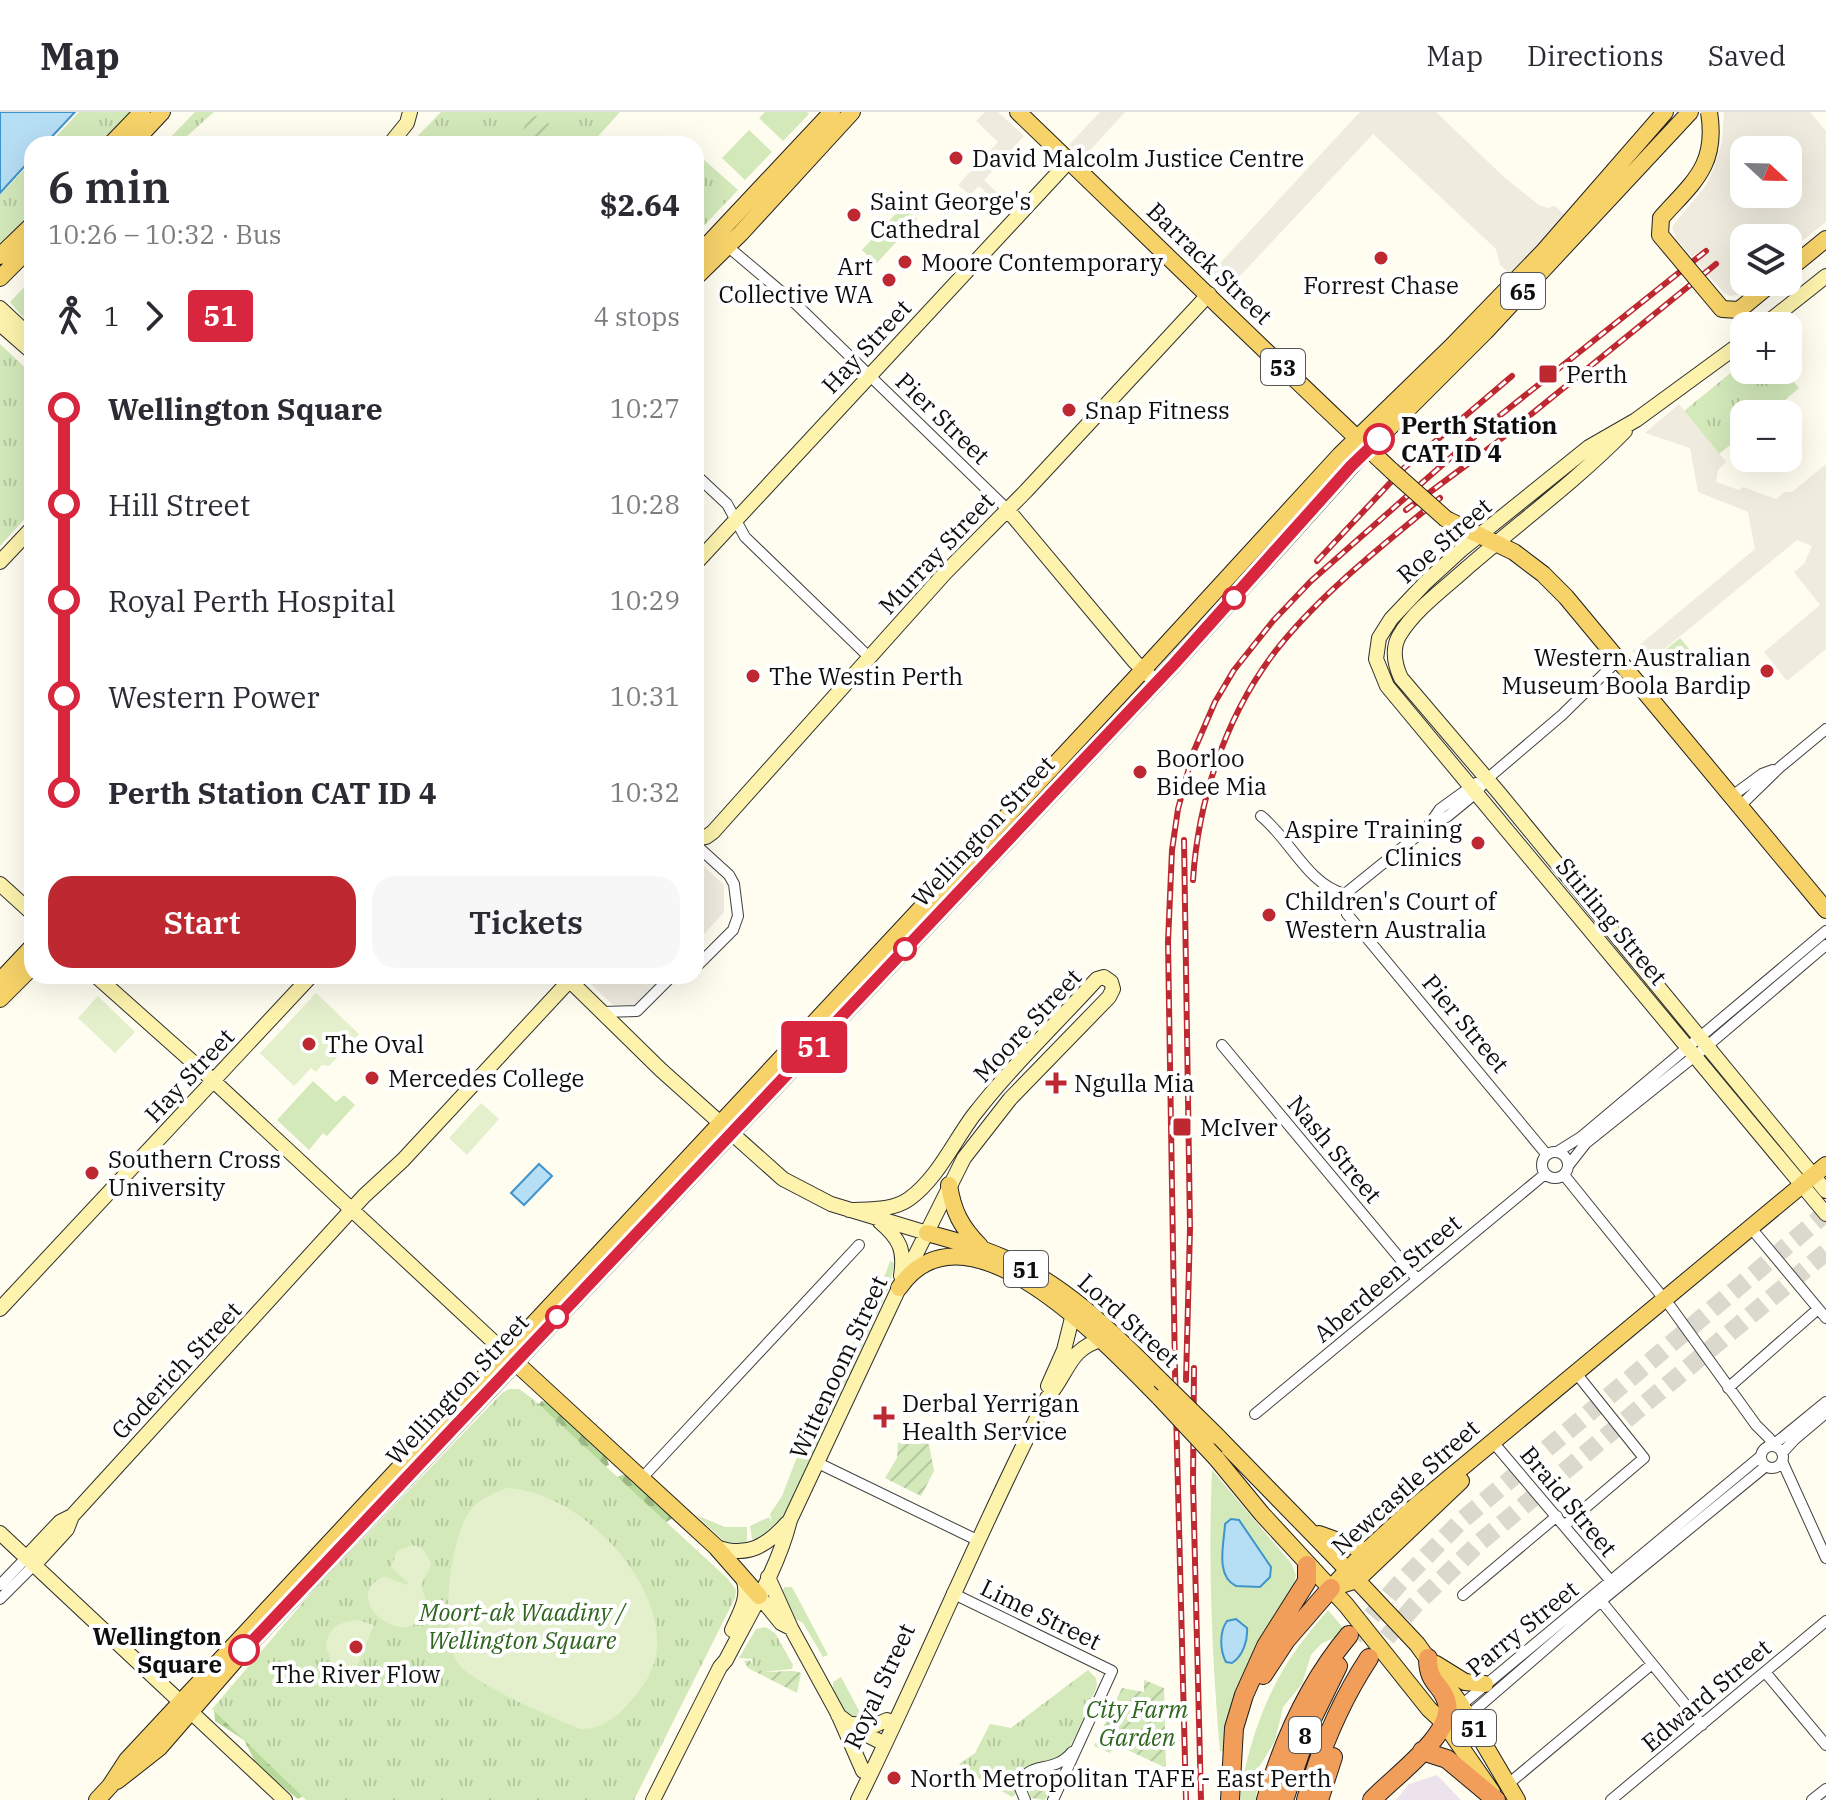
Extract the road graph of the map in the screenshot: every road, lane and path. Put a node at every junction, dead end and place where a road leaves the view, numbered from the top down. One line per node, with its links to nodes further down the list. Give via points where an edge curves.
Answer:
1 (142, 112): 10 (main road)
2 (162, 112): 11 (main road)
3 (410, 112): 12 (main road)
4 (832, 112): 16 (main road)
5 (852, 112): 16 (main road)
6 (1018, 112): 13 (main road, Barrack Street / 53)
7 (1665, 112): 34 (main road, Wellington Street / 65)
8 (1690, 112): 34 (main road, Wellington Street / 65, via 1494,321)
9 (1709, 112): 25 (main road, bridge, via 1711,140 1704,163 1688,191 1661,218 1660,235 1722,309 1739,310)
10 (119, 136)
11 (140, 136)
12 (396, 136)
13 (1069, 161): 24 (main road, Barrack Street / 53); 32 (main road, Hay Street)
14 (24, 233): 19 (main road)
15 (1826, 239): 20 (main road)
16 (722, 240): 17 (main road); 21 (main road); 32 (street, Pier Street)
17 (704, 252)
18 (24, 254): 23 (main road)
19 (0, 256)
20 (1802, 259)
21 (704, 266)
22 (1826, 276): 27 (main road)
23 (0, 278)
24 (1209, 294): 34 (main road, Barrack Street / 53); 36 (main road, Murray Street)
25 (1756, 296)
26 (0, 308): 29 (main road)
27 (1781, 312)
28 (0, 324): 30 (main road)
29 (24, 330)
30 (24, 345)
31 (1730, 351): 33 (main road, Roe Street)
32 (868, 376): 36 (street, Pier Street); 37 (main road, Hay Street)
33 (1636, 420): 39 (main road, Roe Street, via 1589,447); 40 (main road, Roe Street)
34 (1362, 444): 39 (main road, 53, bridge, via 1446,519); 47 (main road, Wellington Street / 65); 48 (main road, Wellington Street / 65)
35 (704, 482): 37 (street)
36 (1007, 509): 45 (main road, Murray Street); 47 (main road, Pier Street)
37 (736, 519): 41 (main road, Hay Street); 45 (street, via 745,537)
38 (24, 536): 42 (main road)
39 (1479, 536): 40 (main road, 53); 43 (main road, Roe Street, via 1391,619)
40 (1496, 543): 44 (main road, Roe Street, via 1412,620); 46 (main road, 53, via 1543,574)
41 (704, 554)
42 (0, 562)
43 (1376, 652): 51 (main road, Stirling Street, via 1387,686)
44 (1395, 652): 49 (main road, Stirling Street, via 1401,678)
45 (869, 657): 56 (main road, Murray Street)
46 (1618, 660): 52 (street); 54 (main road, 53)
47 (1143, 670): 48 (main road, Pier Street); 78 (main road, Wellington Street / 65)
48 (1156, 682): 78 (main road, Wellington Street / 65)
49 (1435, 718): 51 (main road, via 1431,728); 52 (main road, Stirling Street)
50 (1826, 729): 54 (street)
51 (1444, 755): 53 (main road, Stirling Street)
52 (1487, 779): 53 (street); 76 (main road, Stirling Street)
53 (1473, 789): 59 (street, via 1448,816); 76 (main road, Stirling Street)
54 (1736, 801): 61 (main road, 53)
55 (1261, 816): 59 (street, via 1324,885)
56 (704, 837)
57 (704, 852): 65 (street, via 734,884 738,916 733,930)
58 (0, 884): 60 (main road)
59 (1345, 894): 79 (street, Pier Street, via 1347,914)
60 (24, 906)
61 (1826, 910)
62 (1826, 931): 76 (street)
63 (1826, 945): 76 (street)
64 (24, 956): 67 (main road)
65 (704, 959)
66 (24, 975): 73 (main road)
67 (0, 981)
68 (105, 984): 77 (main road)
69 (304, 984): 77 (main road, Hay Street)
70 (563, 984): 85 (main road, Goderich Street)
71 (574, 984): 74 (main road, Lord Street)
72 (664, 984): 74 (street, via 637,1011)
73 (0, 999)
74 (603, 1012): 78 (main road, Lord Street)
75 (1222, 1045): 92 (street, Nash Street)
76 (1697, 1047): 79 (street); 80 (street, via 1586,1143); 82 (main road, Stirling Street)
77 (213, 1081): 85 (main road); 95 (main road, Hay Street)
78 (725, 1128): 84 (main road, Lord Street, via 783,1179); 100 (main road, Wellington Street / 65)
79 (1552, 1154): 80 (street, via 1566,1158); 81 (street, via 1542,1162)
80 (1566, 1170): 81 (street, via 1552,1178); 94 (street)
81 (1545, 1174): 92 (street, Aberdeen Street)
82 (1817, 1181): 86 (main road, Stirling Street); 89 (main road, Newcastle Street); 94 (main road, Newcastle Street)
83 (949, 1185): 84 (main road, Moore Street, via 986,1126 1109,997 1109,979 1097,979 997,1087 911,1198 888,1207); 88 (main road, Moore Street); 91 (main road, via 962,1226)
84 (849, 1210): 87 (main road, Lord Street)
85 (354, 1213): 100 (main road); 120 (main road, Goderich Street, via 326,1250 313,1254 72,1516 67,1529)
86 (1826, 1214)
87 (875, 1218): 88 (main road, Lord Street); 93 (main road, via 902,1245)
88 (927, 1233): 91 (main road, Lord Street / 51); 93 (main road, Wittenoom Street / 51)
89 (1756, 1234): 94 (main road, Newcastle Street); 96 (street)
90 (859, 1245): 110 (street)
91 (985, 1250): 114 (main road, Lord Street / 51, bridge, via 1023,1267 1096,1317)
92 (1417, 1279): 106 (street, Aberdeen Street)
93 (899, 1288): 97 (main road, Lord Street / 51, via 921,1264 957,1255 1037,1288); 109 (main road, Wittenoom Street / 51)
94 (1668, 1303): 101 (main road, Newcastle Street); 102 (street)
95 (0, 1309)
96 (1818, 1309): 98 (street); 102 (street)
97 (1073, 1314): 99 (main road, Lord Street / 51); 103 (main road, Royal Street)
98 (1826, 1318)
99 (1102, 1340): 103 (main road, Royal Street, via 1075,1354); 121 (main road, Lord Street / 51, bridge, via 1216,1458)
100 (510, 1357): 110 (main road); 143 (main road, Wellington Street / 65)
101 (1579, 1376): 107 (main road, Newcastle Street); 113 (street, via 1644,1458)
102 (1728, 1388): 108 (street, via 1770,1439)
103 (1047, 1398): 116 (main road, Royal Street)
104 (1826, 1402): 108 (street, Parry Street)
105 (1826, 1413): 108 (street, Parry Street)
106 (1255, 1414)
107 (1495, 1444): 111 (street, Braid Street); 118 (main road, Newcastle Street); 122 (main road, Newcastle Street)
108 (1771, 1456): 119 (street, via 1795,1490); 125 (street, Parry Street)
109 (818, 1463): 112 (main road, Wittenoom Street / 51); 116 (street)
110 (642, 1478): 117 (main road)
111 (1557, 1516): 113 (street, Braid Street); 129 (street)
112 (790, 1520): 117 (main road, Wittenoom Street / 51, via 757,1549); 124 (main road, Wittenoom Street)
113 (1565, 1525): 125 (street, Braid Street)
114 (1307, 1528): 118 (main road); 122 (main road, Lord Street / 51)
115 (0, 1533): 120 (main road)
116 (977, 1540): 128 (main road, Royal Street)
117 (716, 1547): 123 (main road)
118 (1366, 1551): 122 (main road, Newcastle Street)
119 (1826, 1558)
120 (30, 1561): 126 (street, Goderich Street); 131 (street, Goderich Street); 143 (main road)
121 (1307, 1565): 127 (main road, Lord Street / 51); 153 (highway, via 1307,1581 1266,1646 1244,1695 1234,1728)
122 (1352, 1575): 127 (main road, Newcastle Street); 137 (main road, Lord Street / 51)
123 (743, 1577): 130 (main road); 139 (main road, Wittenoom Street, via 746,1599 719,1658)
124 (768, 1577): 130 (main road, Wittenoom Street); 134 (main road)
125 (1614, 1584): 132 (street, Parry Street); 141 (street, Parry Street)
126 (0, 1585)
127 (1331, 1588): 147 (main road, Lord Street / 51); 153 (highway, via 1263,1676)
128 (952, 1593): 145 (main road, Royal Street); 150 (main road, Royal Street); 151 (street, Lime Street, via 1112,1671)
129 (1463, 1595)
130 (759, 1596): 134 (main road); 135 (main road, Wittenoom Street)
131 (0, 1599)
132 (1601, 1601): 138 (street); 144 (street, Parry Street)
133 (1826, 1621): 140 (street, Edward Street)
134 (786, 1625): 135 (main road, via 759,1620); 146 (main road)
135 (744, 1626): 139 (main road, Wittenoom Street)
136 (1369, 1658): 142 (highway, 8)
137 (1428, 1658): 141 (main road, via 1465,1682); 144 (main road, Lord Street / 51); 147 (highway, via 1428,1674 1447,1704)
138 (1652, 1664): 148 (street); 156 (street)
139 (720, 1667): 159 (main road, Wittenoom Street)
140 (1765, 1672): 148 (street, Edward Street); 149 (street)
141 (1485, 1684): 144 (street, Parry Street)
142 (1343, 1703): 167 (highway, 8); 168 (highway)
143 (186, 1707): 157 (main road, Wellington Street / 65, via 154,1754); 158 (main road)
144 (1465, 1710): 147 (street, Parry Street); 156 (main road, Lord Street / 51)
145 (887, 1720): 146 (main road, via 873,1726); 150 (main road, Royal Street)
146 (844, 1723): 150 (main road); 154 (main road)
147 (1445, 1724): 152 (highway); 156 (main road, Lord Street / 51)
148 (1702, 1725): 171 (street, Edward Street)
149 (1826, 1745)
150 (879, 1747): 154 (main road, Royal Street); 161 (main road, Royal Street)
151 (1075, 1747): 162 (street, via 1062,1763 1026,1774 1020,1788); 163 (street)
152 (1422, 1751): 156 (highway, via 1447,1759); 169 (highway)
153 (1234, 1756): 164 (highway)
154 (863, 1771): 160 (main road, Royal Street)
155 (1826, 1789): 172 (street)
156 (1500, 1795): 170 (main road, Lord Street / 51)
157 (97, 1800)
158 (285, 1800)
159 (653, 1800)
160 (849, 1800)
161 (858, 1800)
162 (1025, 1800)
163 (1053, 1800)
164 (1230, 1800)
165 (1266, 1800): 166 (highway, 8, via 1305,1699 1334,1653 1351,1637 1311,1721)
166 (1284, 1800)
167 (1306, 1800)
168 (1319, 1800)
169 (1372, 1800)
170 (1517, 1800)
171 (1611, 1800)
172 (1812, 1800)

